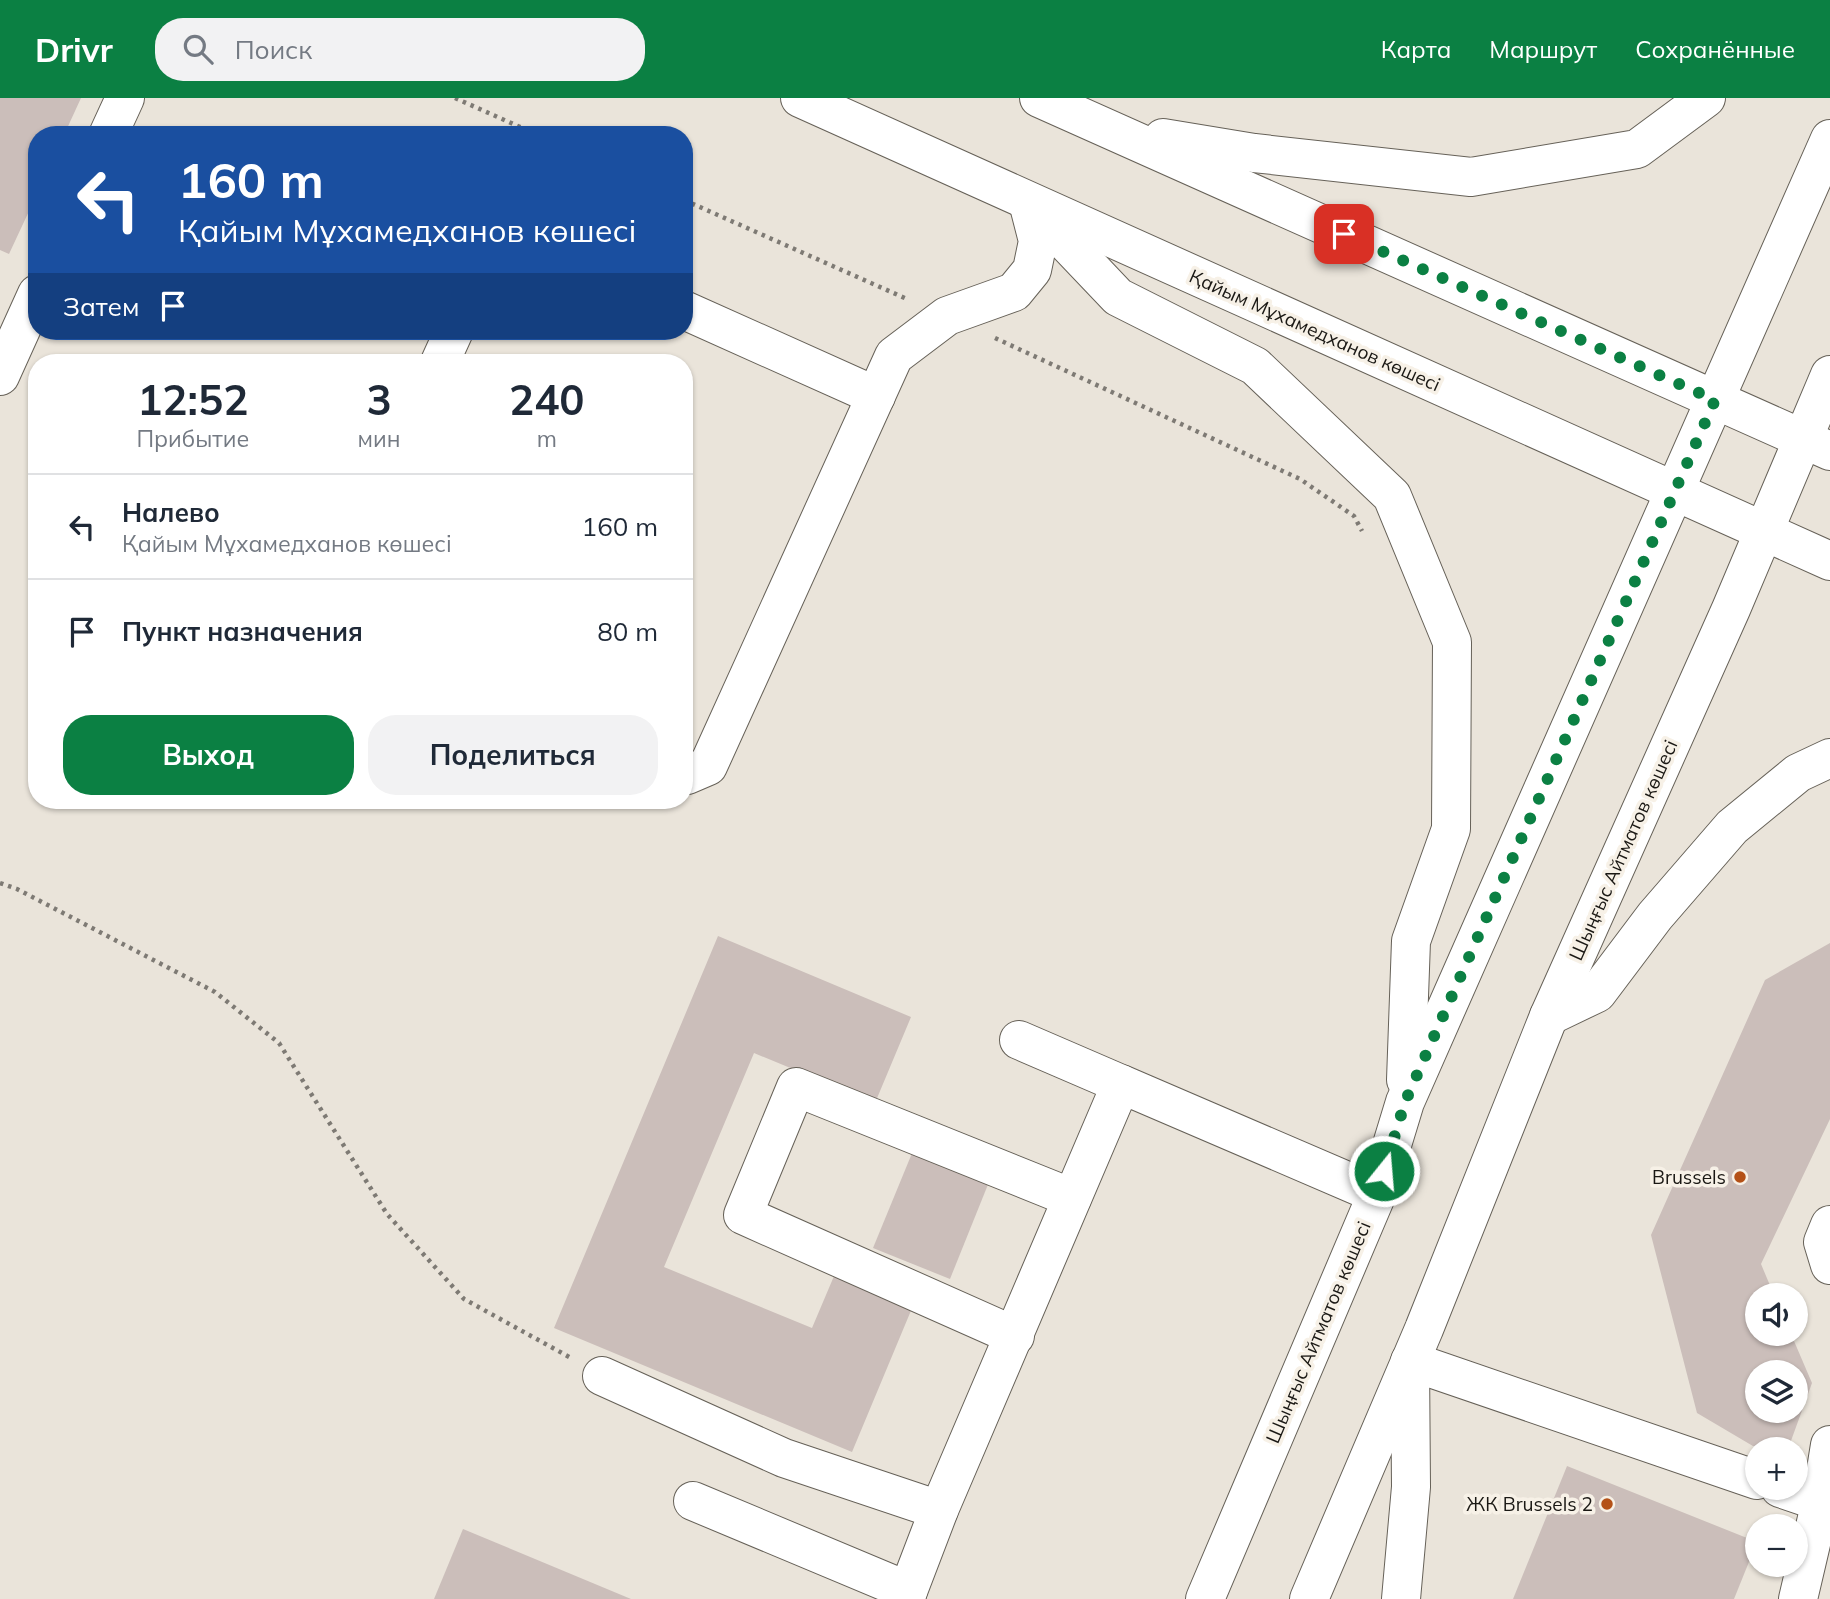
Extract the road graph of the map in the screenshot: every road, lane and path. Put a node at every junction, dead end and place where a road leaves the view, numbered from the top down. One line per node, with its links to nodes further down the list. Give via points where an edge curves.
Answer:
1 (125, 98): 6 (main road)
2 (455, 98): 7 (path)
3 (800, 98): 10 (main road, Қайым Мұхамедханов көшесі)
4 (1039, 98): 8 (main road)
5 (1706, 98): 8 (main road, via 1637,149 1471,177 1254,153)
6 (112, 126)
7 (518, 126)
8 (1110, 129): 19 (main road)
9 (1830, 139): 19 (main road, Шыңғыс Айтматов көшесі)
10 (1028, 202): 14 (main road, via 1038,241 1032,270 1014,292); 21 (main road, Қайым Мұхамедханов көшесі); 31 (main road, via 1118,297 1255,366 1392,496 1452,642 1451,829 1411,941)
11 (693, 204): 14 (path)
12 (28, 307): 15 (main road)
13 (693, 314): 18 (main road)
14 (947, 316): 18 (main road, via 894,356); 23 (path, via 1300,479 1354,516)
15 (9, 333): 17 (main road)
16 (1830, 374): 20 (main road, Шыңғыс Айтматов көшесі)
17 (0, 376)
18 (876, 396): 26 (main road, via 708,766)
19 (1715, 400): 20 (main road); 21 (main road, Шыңғыс Айтматов көшесі)
20 (1816, 445): 22 (main road, Шыңғыс Айтматов көшесі)
21 (1676, 492): 22 (main road, Қайым Мұхамедханов көшесі); 31 (main road, Шыңғыс Айтматов көшесі)
22 (1763, 531): 24 (main road, Қайым Мұхамедханов көшесі); 28 (main road, Шыңғыс Айтматов көшесі)
23 (1368, 540)
24 (1830, 561)
25 (1830, 758): 28 (main road, via 1798,773 1732,827 1655,916 1597,993)
26 (693, 772)
27 (0, 883): 38 (path, via 215,992 279,1043 387,1214 464,1299)
28 (1549, 1016): 37 (main road, Шыңғыс Айтматов көшесі)
29 (1019, 1040): 30 (main road)
30 (1122, 1084): 32 (main road); 33 (main road)
31 (1405, 1102): 32 (main road, Шыңғыс Айтматов көшесі)
32 (1377, 1194): 46 (main road, Шыңғыс Айтматов көшесі)
33 (1072, 1198): 36 (main road); 36 (main road, via 796,1087 790,1100 743,1215)
34 (1830, 1225): 35 (main road, via 1823,1242)
35 (1830, 1265)
36 (1015, 1336): 44 (main road)
37 (1410, 1361): 40 (main road); 47 (main road, Шыңғыс Айтматов көшесі); 48 (main road, via 1410,1487)
38 (602, 1376): 44 (main road, via 784,1458)
39 (1830, 1445): 43 (main road)
40 (1745, 1476)
41 (1808, 1497): 43 (main road)
42 (693, 1501): 45 (main road)
43 (1825, 1503): 49 (main road)
44 (939, 1510): 45 (main road)
45 (906, 1595)
46 (1205, 1599)
47 (1309, 1599)
48 (1401, 1599)
49 (1798, 1599)

